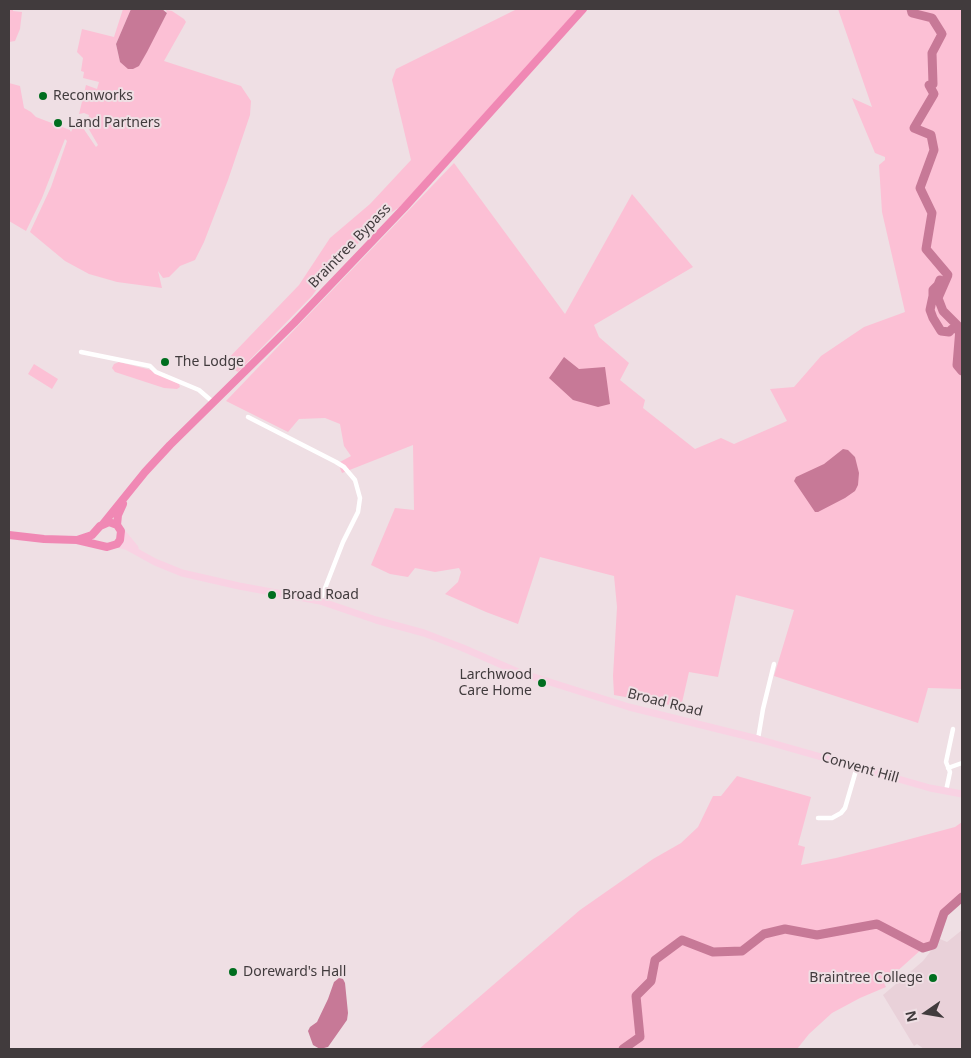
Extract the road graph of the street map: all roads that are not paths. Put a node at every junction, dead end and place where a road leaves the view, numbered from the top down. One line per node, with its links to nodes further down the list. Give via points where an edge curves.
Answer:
1 (583, 9): 3 (highway, Braintree Bypass, via 404,208)
2 (81, 352): 3 (street, via 150,366 156,372 199,390)
3 (214, 403): 5 (highway, Braintree Bypass, via 145,472)
4 (248, 418): 14 (street, via 344,467 358,487 358,512)
5 (129, 493): 6 (highway, Braintree Bypass); 7 (highway, Braintree Bypass, via 118,515)
6 (103, 524): 7 (highway, via 109,522); 8 (highway, Broad Road)
7 (119, 528): 11 (highway); 13 (main road, Broad Road)
8 (96, 532): 10 (highway, Broad Road); 12 (highway)
9 (9, 535): 10 (highway, Broad Road)
10 (78, 540): 12 (highway, Broad Road)
11 (117, 544): 12 (highway, Broad Road); 13 (main road, Broad Road)
12 (103, 546)
13 (139, 552): 14 (main road, Broad Road, via 188,575)
14 (320, 601): 17 (main road, Broad Road, via 438,637 518,672 576,691)
15 (774, 664): 17 (street)
16 (953, 729): 20 (street, via 946,762)
17 (758, 739): 19 (main road, Convent Hill)
18 (962, 763): 20 (street)
19 (857, 767): 21 (main road, Convent Hill); 23 (street, via 845,808 832,818)
20 (948, 768): 21 (street)
21 (946, 791): 22 (main road, Convent Hill)
22 (962, 794)
23 (818, 818)

